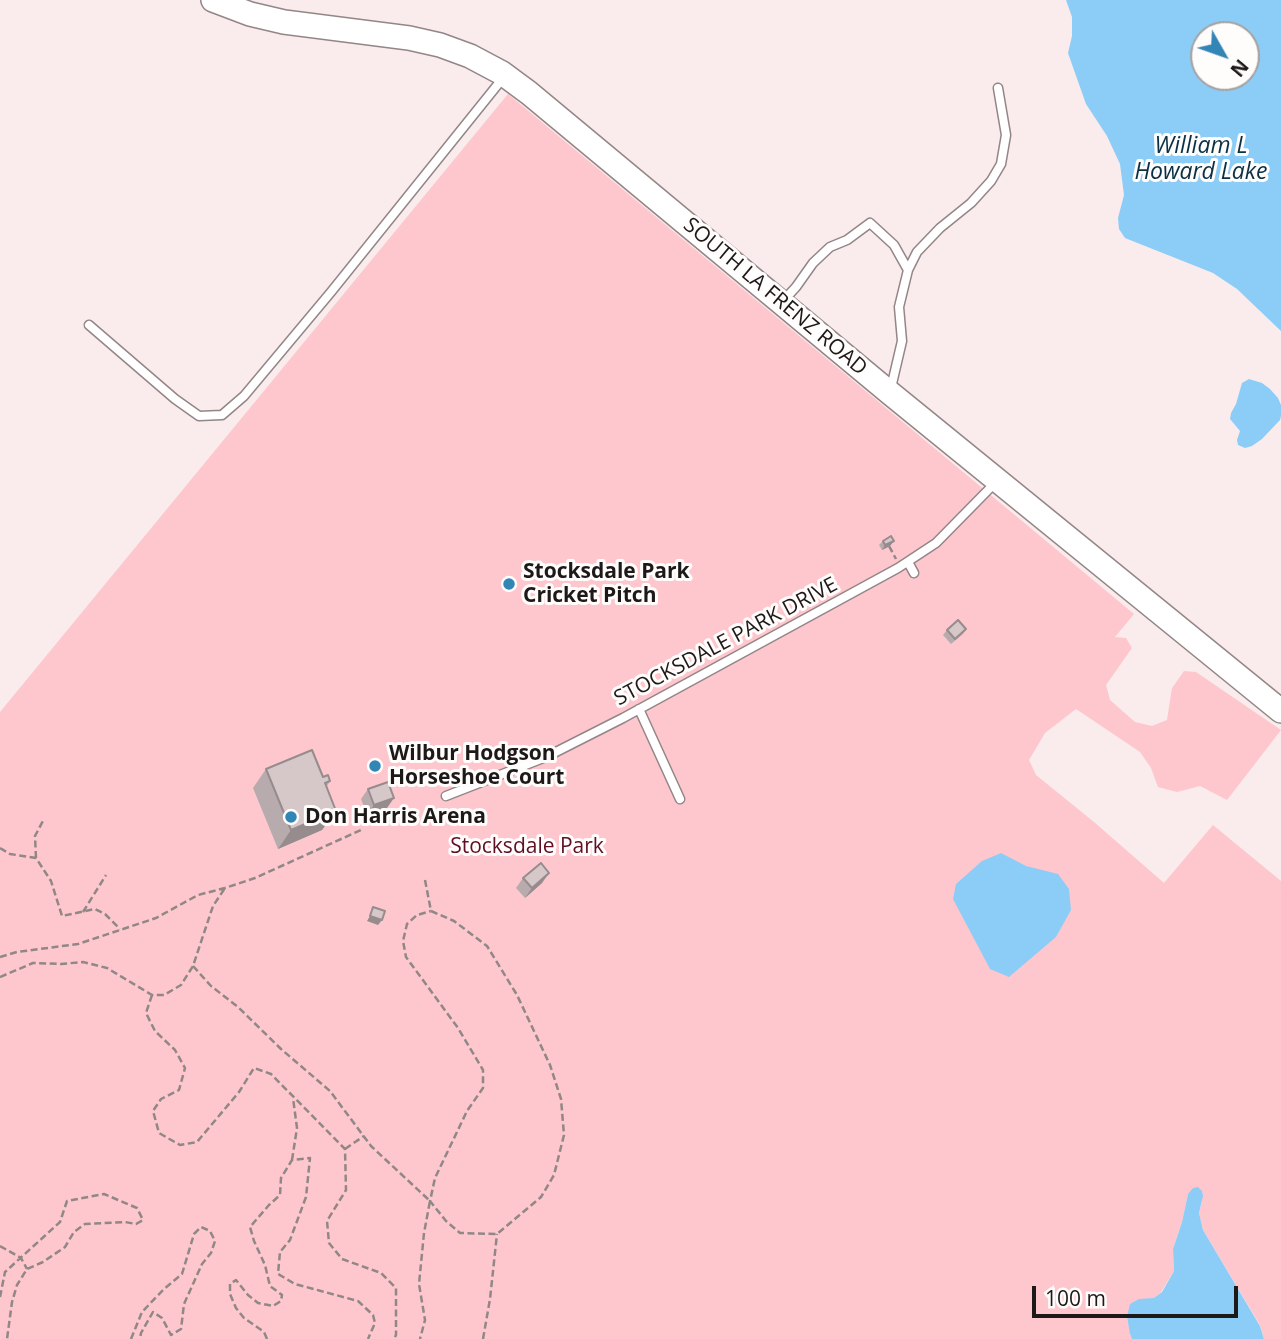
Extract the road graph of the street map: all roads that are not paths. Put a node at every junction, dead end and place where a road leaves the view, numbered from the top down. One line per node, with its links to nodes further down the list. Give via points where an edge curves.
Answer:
1 (213, 0): 2 (street, SOUTH LA FRENZ ROAD, via 284,22 440,45)
2 (505, 76): 5 (street, SOUTH LA FRENZ ROAD); 6 (lane, via 305,323 244,396 222,415 199,416)
3 (998, 88): 4 (lane, via 1006,135 1002,164 971,203 917,252)
4 (908, 270): 5 (lane, via 894,245 870,223 830,247); 7 (lane, via 899,307 902,341)
5 (782, 302): 7 (street, SOUTH LA FRENZ ROAD)
6 (89, 325)
7 (890, 393): 8 (street, SOUTH LA FRENZ ROAD)
8 (998, 480): 9 (lane, STOCKSDALE PARK DRIVE, via 936,543); 12 (street, SOUTH LA FRENZ ROAD)
9 (908, 562): 10 (lane); 11 (lane, STOCKSDALE PARK DRIVE)
10 (915, 573)
11 (639, 709): 13 (lane, STOCKSDALE PARK DRIVE, via 546,757); 14 (lane)
12 (1281, 712)
13 (446, 796)
14 (680, 799)

